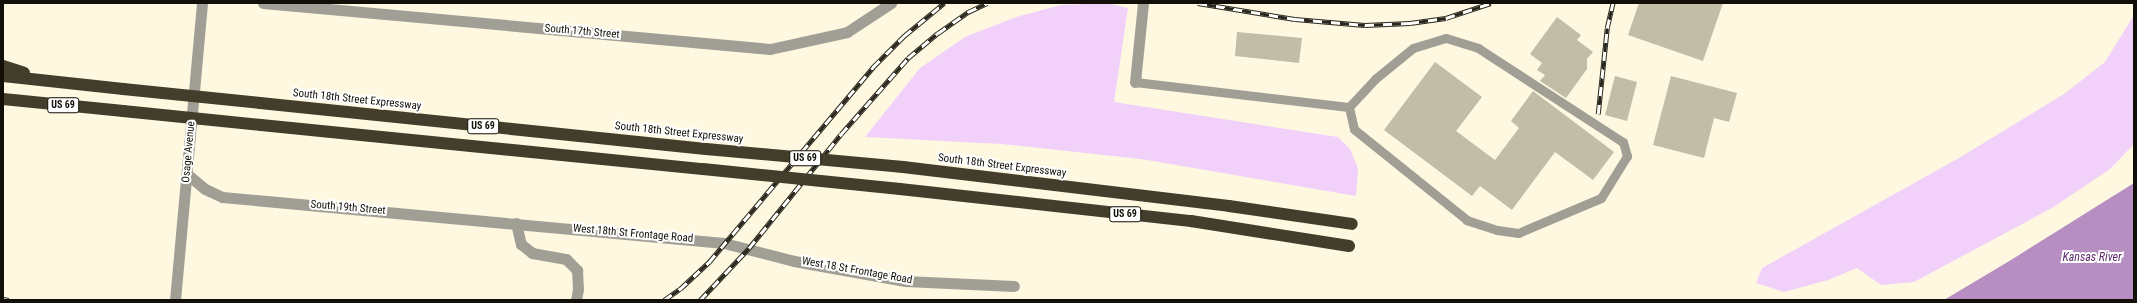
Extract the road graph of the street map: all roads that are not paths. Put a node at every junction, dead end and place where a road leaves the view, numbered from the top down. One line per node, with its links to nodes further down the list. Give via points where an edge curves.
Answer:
1 (202, 3): 11 (street, Osage Avenue)
2 (263, 3): 3 (street, South 17th Street, via 770,49 847,32)
3 (891, 3)
4 (1143, 3): 8 (street)
5 (3, 66): 7 (highway)
6 (3, 76): 7 (highway, South 18th Street Expressway / US 69)
7 (42, 80): 13 (highway, South 18th Street Expressway / US 69, bridge, via 903,167 1229,206)
8 (1135, 82): 10 (lane)
9 (6, 100): 14 (highway, US 69, bridge, via 900,189 1191,221)
10 (1349, 107): 10 (lane, via 1375,80 1413,48 1446,38 1478,48 1623,142 1627,156 1601,198 1518,233 1497,230 1467,220 1354,129)
11 (187, 174): 12 (street, South 19th Street, via 205,189 222,197); 17 (street, Osage Avenue)
12 (516, 223): 15 (street, West 18th St Frontage Road, via 724,243); 18 (street, via 521,244 532,253 566,259 577,270)
13 (1352, 224)
14 (1349, 246)
15 (749, 248): 16 (street, West 18 St Frontage Road, via 794,260 905,281)
16 (1014, 286)
17 (175, 300)
18 (576, 300)

